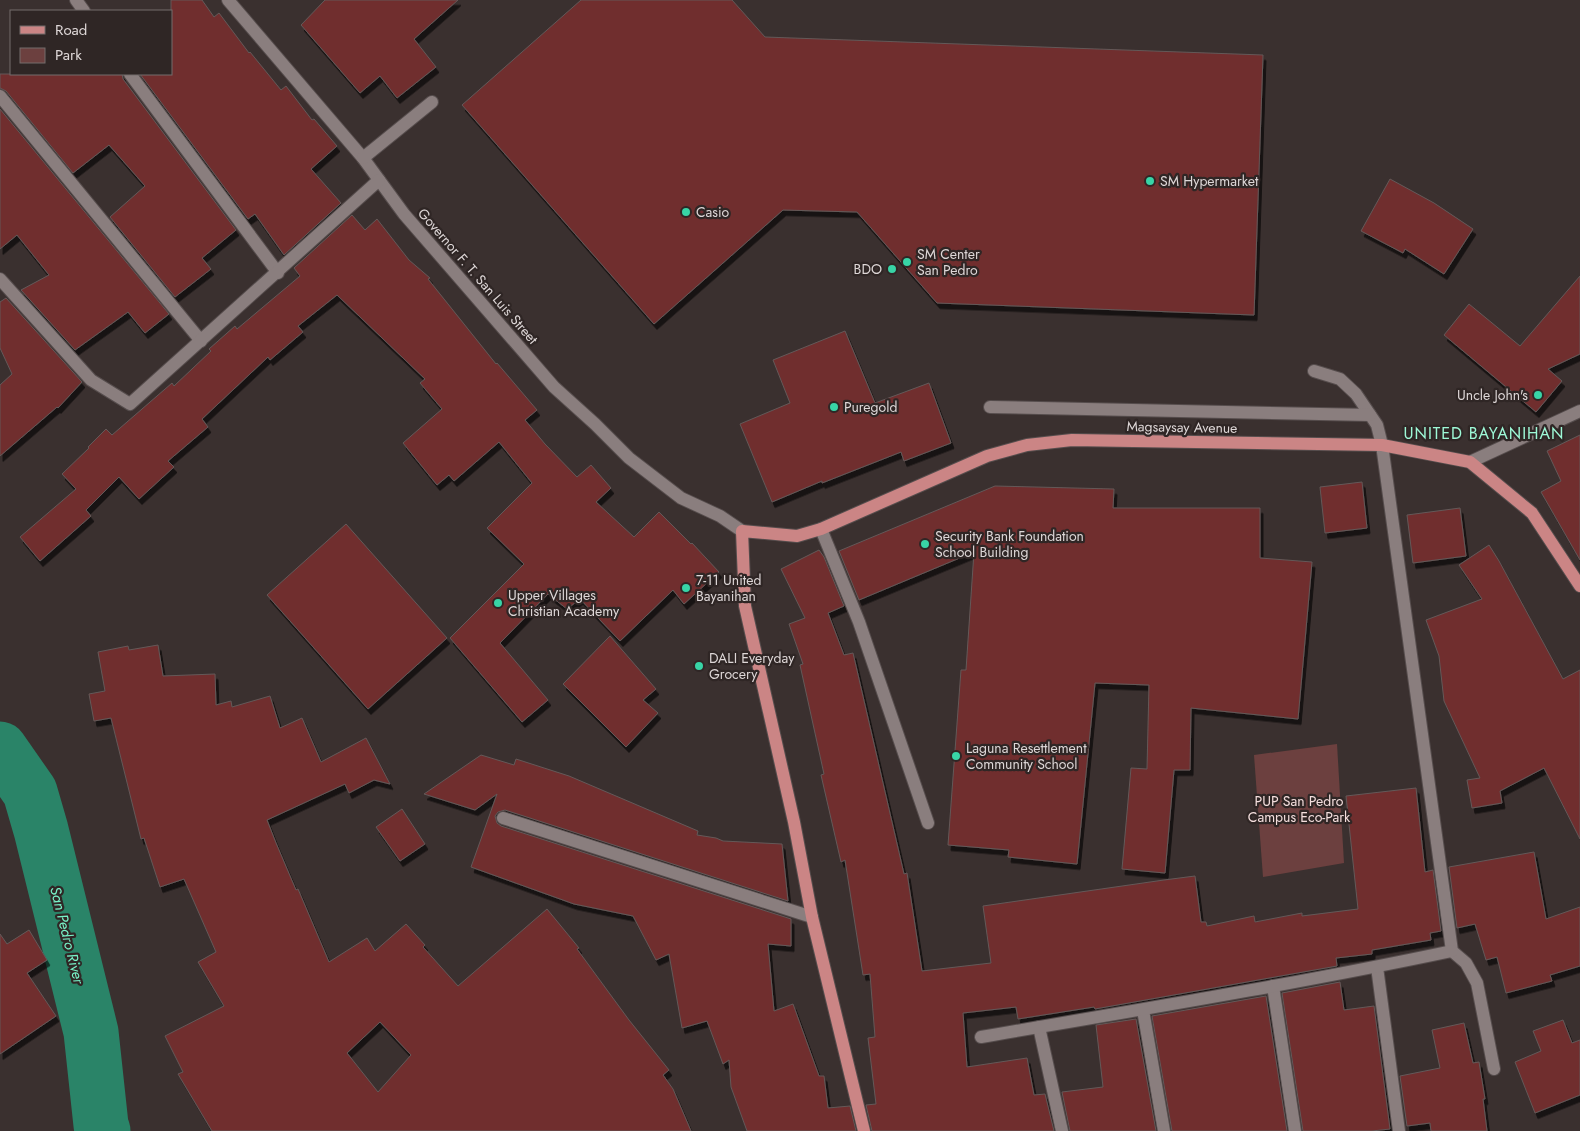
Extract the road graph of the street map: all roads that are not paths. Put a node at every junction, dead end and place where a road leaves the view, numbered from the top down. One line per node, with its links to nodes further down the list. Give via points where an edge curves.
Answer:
1 (228, 0): 5 (street, Governor F. T. San Luis Street)
2 (131, 75): 7 (street)
3 (0, 96): 9 (street)
4 (432, 102): 5 (street)
5 (363, 158): 6 (street, Governor F. T. San Luis Street)
6 (379, 180): 7 (street); 17 (street, Governor F. T. San Luis Street, via 404,214 554,387 629,458 681,498 720,516)
7 (278, 273): 9 (street)
8 (0, 278): 9 (street, via 91,380 130,404)
9 (201, 341)
10 (1314, 371): 13 (street, via 1340,379 1356,394)
11 (990, 408): 13 (street)
12 (1580, 410): 15 (street)
13 (1370, 415): 14 (street, via 1377,425)
14 (1382, 445): 15 (main road, Magsaysay Avenue); 16 (main road, Magsaysay Avenue, via 1072,440 1027,444 988,456); 22 (street)
15 (1470, 462): 18 (main road, Magsaysay Avenue, via 1532,513)
16 (821, 529): 17 (main road, Magsaysay Avenue, via 797,536); 20 (street, via 859,622)
17 (742, 531): 21 (main road, via 745,606)
18 (1580, 586)
19 (503, 818): 21 (street)
20 (928, 823)
21 (812, 917): 29 (main road)
22 (1452, 951): 23 (street); 28 (street, via 1466,963 1477,983)
23 (1377, 967): 24 (street); 33 (street)
24 (1273, 986): 25 (street); 32 (street)
25 (1143, 1010): 26 (street); 31 (street)
26 (1039, 1027): 27 (street); 30 (street)
27 (981, 1037)
28 (1494, 1069)
29 (864, 1131)
30 (1062, 1131)
31 (1164, 1131)
32 (1295, 1131)
33 (1399, 1131)

